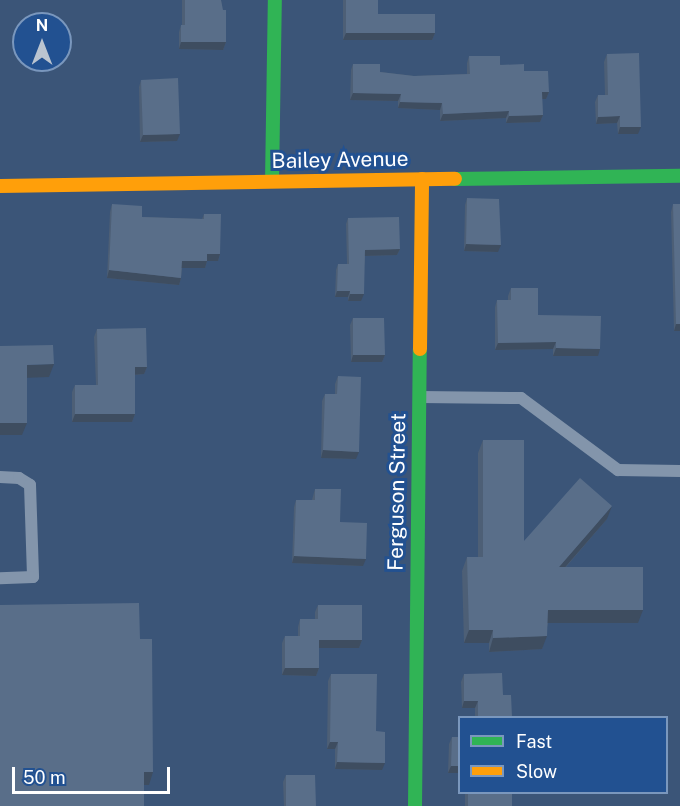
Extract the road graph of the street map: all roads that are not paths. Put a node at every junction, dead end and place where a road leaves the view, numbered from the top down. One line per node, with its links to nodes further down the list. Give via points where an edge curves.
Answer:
1 (275, 0): 4 (street)
2 (680, 176): 3 (street, Bailey Avenue)
3 (422, 179): 4 (street, Bailey Avenue); 6 (street, Ferguson Street)
4 (272, 182): 5 (street, Bailey Avenue)
5 (0, 186)
6 (419, 397): 7 (lane, via 521,398 618,470); 10 (street, Ferguson Street)
7 (680, 471)
8 (0, 477): 9 (lane, via 18,478 30,485 33,577)
9 (0, 578)
10 (415, 806)

